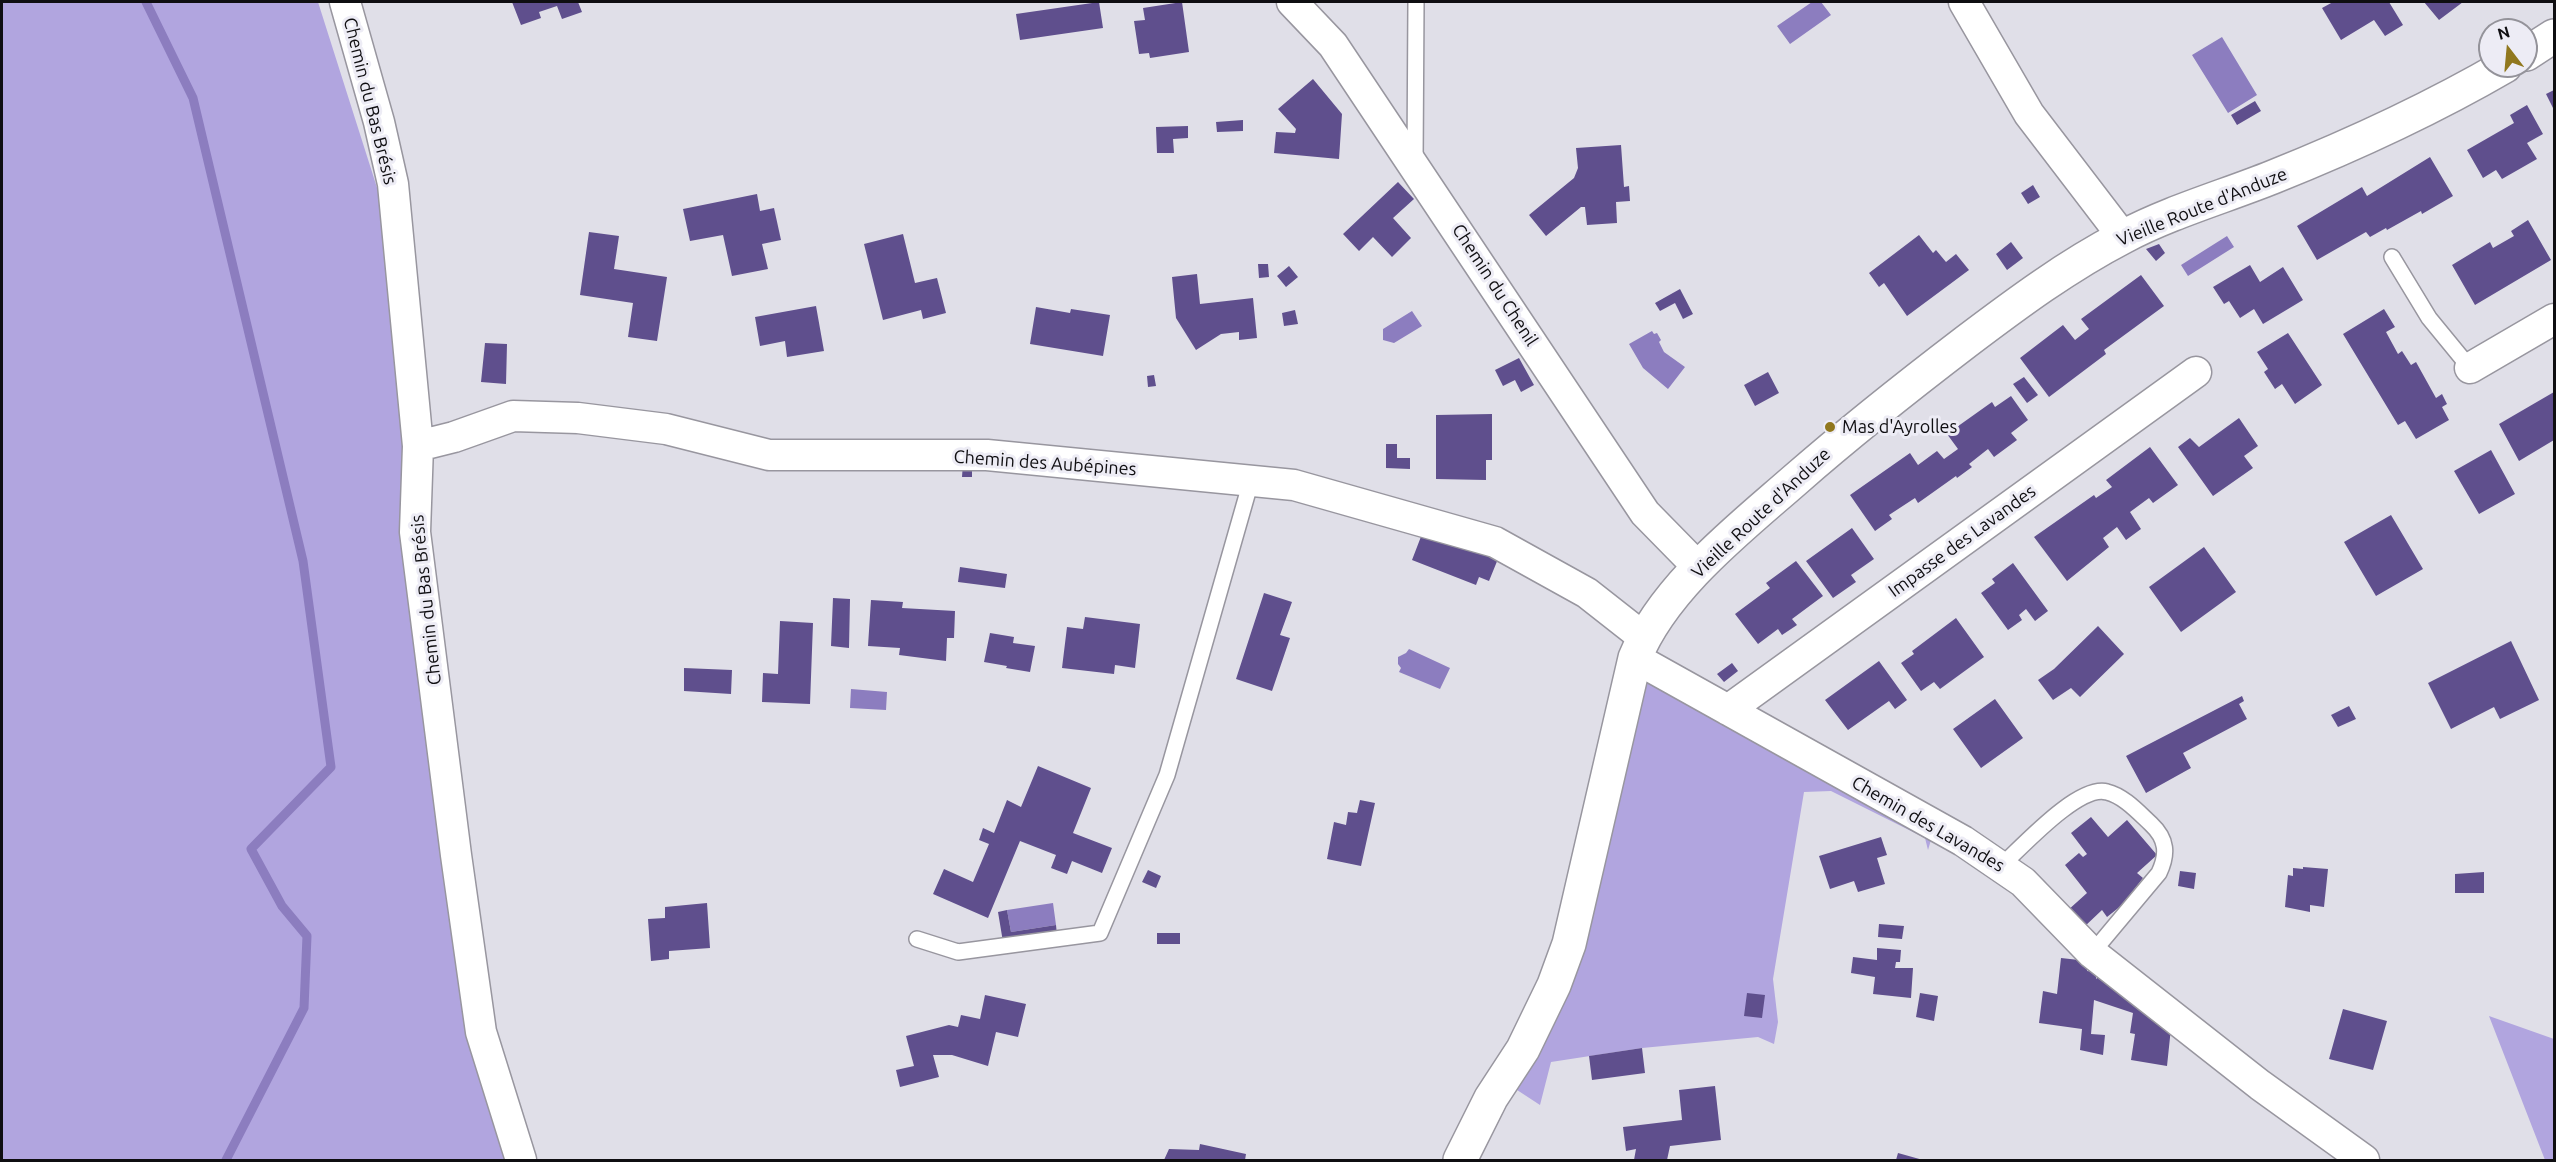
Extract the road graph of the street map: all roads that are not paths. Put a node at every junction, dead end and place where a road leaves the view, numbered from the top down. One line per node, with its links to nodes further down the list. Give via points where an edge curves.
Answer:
1 (345, 2): 14 (street, Chemin du Bas Brésis, via 393,184)
2 (1292, 2): 8 (street, Chemin du Chenil, via 1333,45)
3 (1416, 2): 8 (lane)
4 (1964, 2): 9 (street, via 2030,114)
5 (2554, 36): 6 (street)
6 (2538, 46)
7 (2484, 78): 9 (street, Vieille Route d'Anduze, via 2428,109 2325,156)
8 (1415, 165): 16 (street, Chemin du Chenil, via 1645,513)
9 (2123, 237): 16 (street, Vieille Route d'Anduze, via 2011,308 1905,388 1791,483)
10 (2392, 257): 12 (lane, via 2429,318)
11 (2554, 319): 12 (street)
12 (2470, 368)
13 (2196, 372): 18 (street, Impasse des Lavandes)
14 (418, 446): 15 (street, Chemin des Aubépines, via 513,416 578,418 666,429 769,455 987,455); 22 (street, Chemin du Bas Brésis, via 415,532 481,1032)
15 (1251, 481): 17 (street, Chemin des Aubépines, via 1294,485 1495,542 1587,593); 20 (lane, via 1167,775 1100,933 958,952)
16 (1699, 568): 17 (street, Vieille Route d'Anduze, via 1669,602)
17 (1639, 648): 18 (street, Chemin des Lavandes); 23 (street, Vieille Route d'Anduze, via 1569,944 1523,1050 1491,1098)
18 (1728, 710): 19 (street, Chemin des Lavandes)
19 (2001, 866): 21 (street, Chemin des Lavandes, via 2023,882); 21 (lane, via 2075,799 2092,792 2117,795 2156,829 2166,848 2159,873)
20 (917, 939)
21 (2092, 953): 24 (street, Chemin des Lavandes)
22 (521, 1161)
23 (1460, 1161)
24 (2364, 1161)

